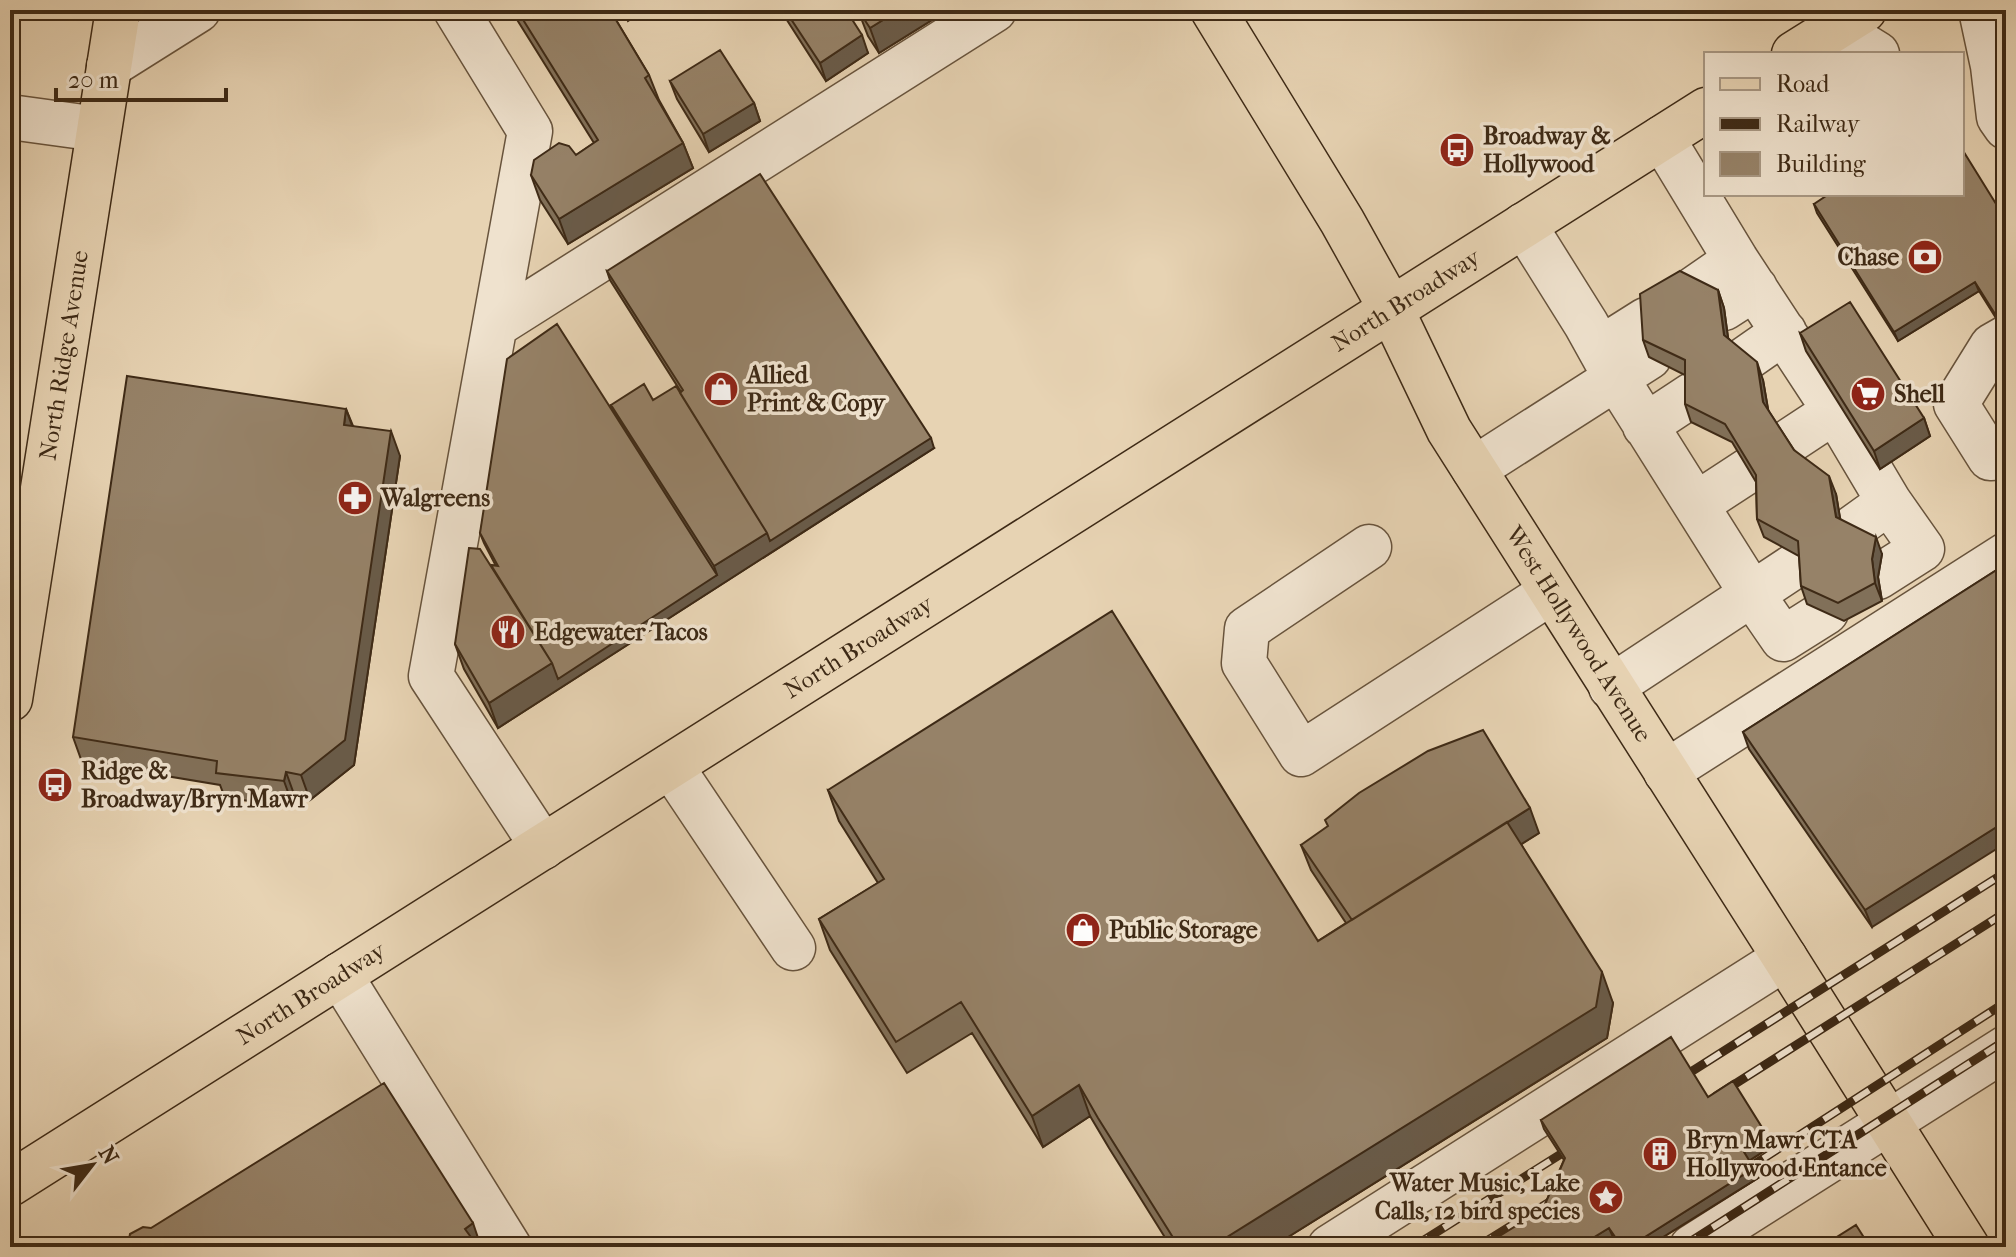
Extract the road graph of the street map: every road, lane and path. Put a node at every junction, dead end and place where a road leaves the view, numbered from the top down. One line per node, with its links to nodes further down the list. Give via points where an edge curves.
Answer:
1 (118, 10): 10 (main road, North Ridge Avenue)
2 (198, 10): 10 (street)
3 (456, 10): 18 (street, via 530,131)
4 (994, 10): 18 (street)
5 (1213, 10): 17 (main road, West Hollywood Avenue)
6 (1981, 10): 12 (street, via 1993,66)
7 (1849, 19): 8 (main road); 9 (street)
8 (1797, 52)
9 (1875, 52)
10 (109, 66): 14 (main road, North Ridge Avenue)
11 (1704, 111): 15 (main road, North Broadway)
12 (1989, 116)
13 (10, 117): 14 (street)
14 (98, 129): 41 (main road, North Ridge Avenue)
15 (1662, 138): 16 (main road, North Broadway); 19 (street, via 1727,287)
16 (1524, 225): 17 (main road, North Broadway); 21 (street)
17 (1391, 309): 28 (main road, West Hollywood Avenue, via 1449,430); 42 (main road, North Broadway)
18 (496, 325): 44 (street, via 431,676)
19 (1784, 332): 22 (street); 24 (street)
20 (2006, 338): 27 (street, via 1992,346 1956,404 1990,458)
21 (1628, 351): 25 (street); 28 (street)
22 (1741, 362)
23 (1692, 395): 25 (street)
24 (1835, 411): 26 (street); 30 (street)
25 (1645, 426): 31 (street)
26 (1785, 444)
27 (2006, 457)
28 (1474, 469): 37 (main road, West Hollywood Avenue)
29 (1749, 470): 31 (street)
30 (1889, 502): 32 (street); 36 (street, via 1922,549)
31 (1697, 504): 38 (street)
32 (1843, 535)
33 (1369, 547): 37 (street, via 1247,629 1244,663 1301,754)
34 (2006, 555): 43 (street)
35 (1805, 559): 38 (street)
36 (1878, 577)
37 (1551, 592): 40 (main road, West Hollywood Avenue)
38 (1752, 594): 39 (street, via 1783,639); 40 (street)
39 (1826, 612)
40 (1611, 687): 43 (main road, West Hollywood Avenue)
41 (10, 699)
42 (671, 766): 44 (main road, North Broadway); 45 (street)
43 (1666, 772): 46 (main road, West Hollywood Avenue)
44 (543, 847): 47 (main road, North Broadway)
45 (793, 948)
46 (1785, 958): 49 (main road, West Hollywood Avenue); 52 (street)
47 (340, 975): 50 (main road, North Broadway); 51 (street)
48 (2006, 1048): 49 (street)
49 (1888, 1123): 53 (street); 54 (main road, West Hollywood Avenue)
50 (10, 1184)
51 (509, 1247)
52 (1330, 1247)
53 (1692, 1247)
54 (1967, 1247)

